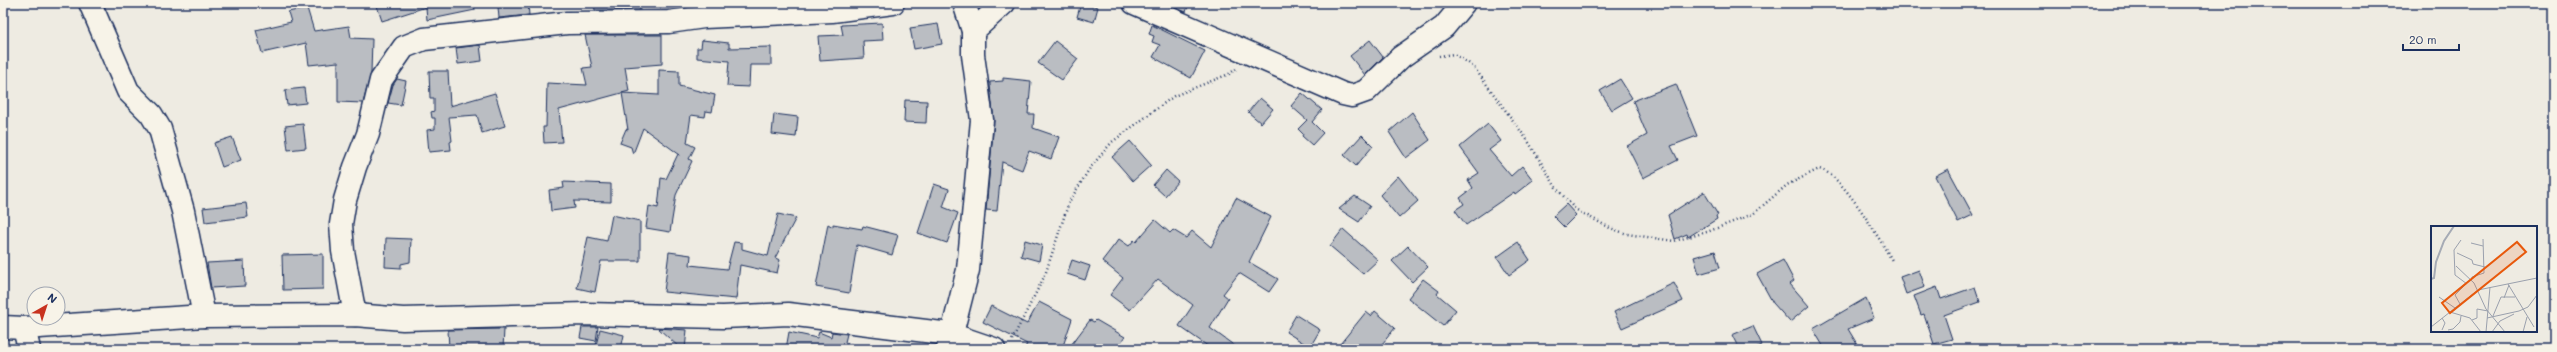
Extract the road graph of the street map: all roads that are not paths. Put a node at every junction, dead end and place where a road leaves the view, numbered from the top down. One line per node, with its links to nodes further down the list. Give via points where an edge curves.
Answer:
1 (90, 3): 10 (street, via 128,91 151,114 160,129 182,211)
2 (893, 3): 7 (street)
3 (964, 3): 8 (street)
4 (1004, 3): 8 (street)
5 (1134, 3): 6 (street, via 1343,94 1366,91 1401,58 1444,28)
6 (1464, 3)
7 (831, 7): 9 (street, via 669,22 567,23 424,39 404,47 381,80 374,115 355,167 341,224 343,251)
8 (973, 31): 12 (street, via 973,55 982,120 968,270)
9 (355, 315): 10 (street); 12 (street, via 403,319 585,314 723,317 788,314)
10 (204, 316): 11 (street)
11 (13, 328): 14 (street)
12 (949, 342): 13 (street)
13 (1002, 346)
14 (29, 349)

